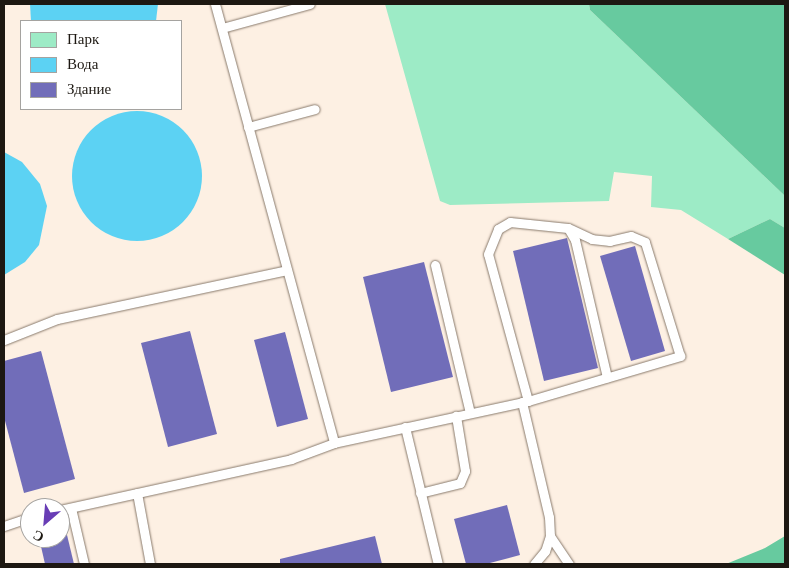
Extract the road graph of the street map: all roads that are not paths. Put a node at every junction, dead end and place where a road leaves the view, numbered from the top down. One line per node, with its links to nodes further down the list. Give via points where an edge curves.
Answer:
1 (215, 4): 3 (lane)
2 (310, 4): 3 (lane)
3 (222, 28): 5 (lane)
4 (315, 109): 5 (lane)
5 (248, 127): 8 (lane)
6 (568, 228): 10 (lane, via 575,240); 10 (lane, via 592,239 610,241 631,236 645,242 680,356); 11 (lane, via 510,222 491,239 488,254)
7 (435, 265): 12 (lane)
8 (287, 270): 9 (lane, via 57,319); 15 (lane)
9 (4, 340)
10 (607, 377): 11 (lane)
11 (525, 401): 12 (lane); 21 (lane)
12 (470, 413): 13 (lane)
13 (456, 416): 14 (lane); 17 (lane, via 465,471 460,483)
14 (405, 427): 15 (lane); 17 (lane)
15 (334, 443): 16 (lane, via 291,459)
16 (138, 493): 18 (lane); 23 (lane)
17 (420, 493): 24 (lane)
18 (72, 508): 22 (lane)
19 (20, 520): 20 (lane)
20 (4, 526)
21 (550, 536): 25 (lane, via 546,550); 26 (lane)
22 (84, 564)
23 (150, 564)
24 (438, 564)
25 (534, 564)
26 (569, 564)

